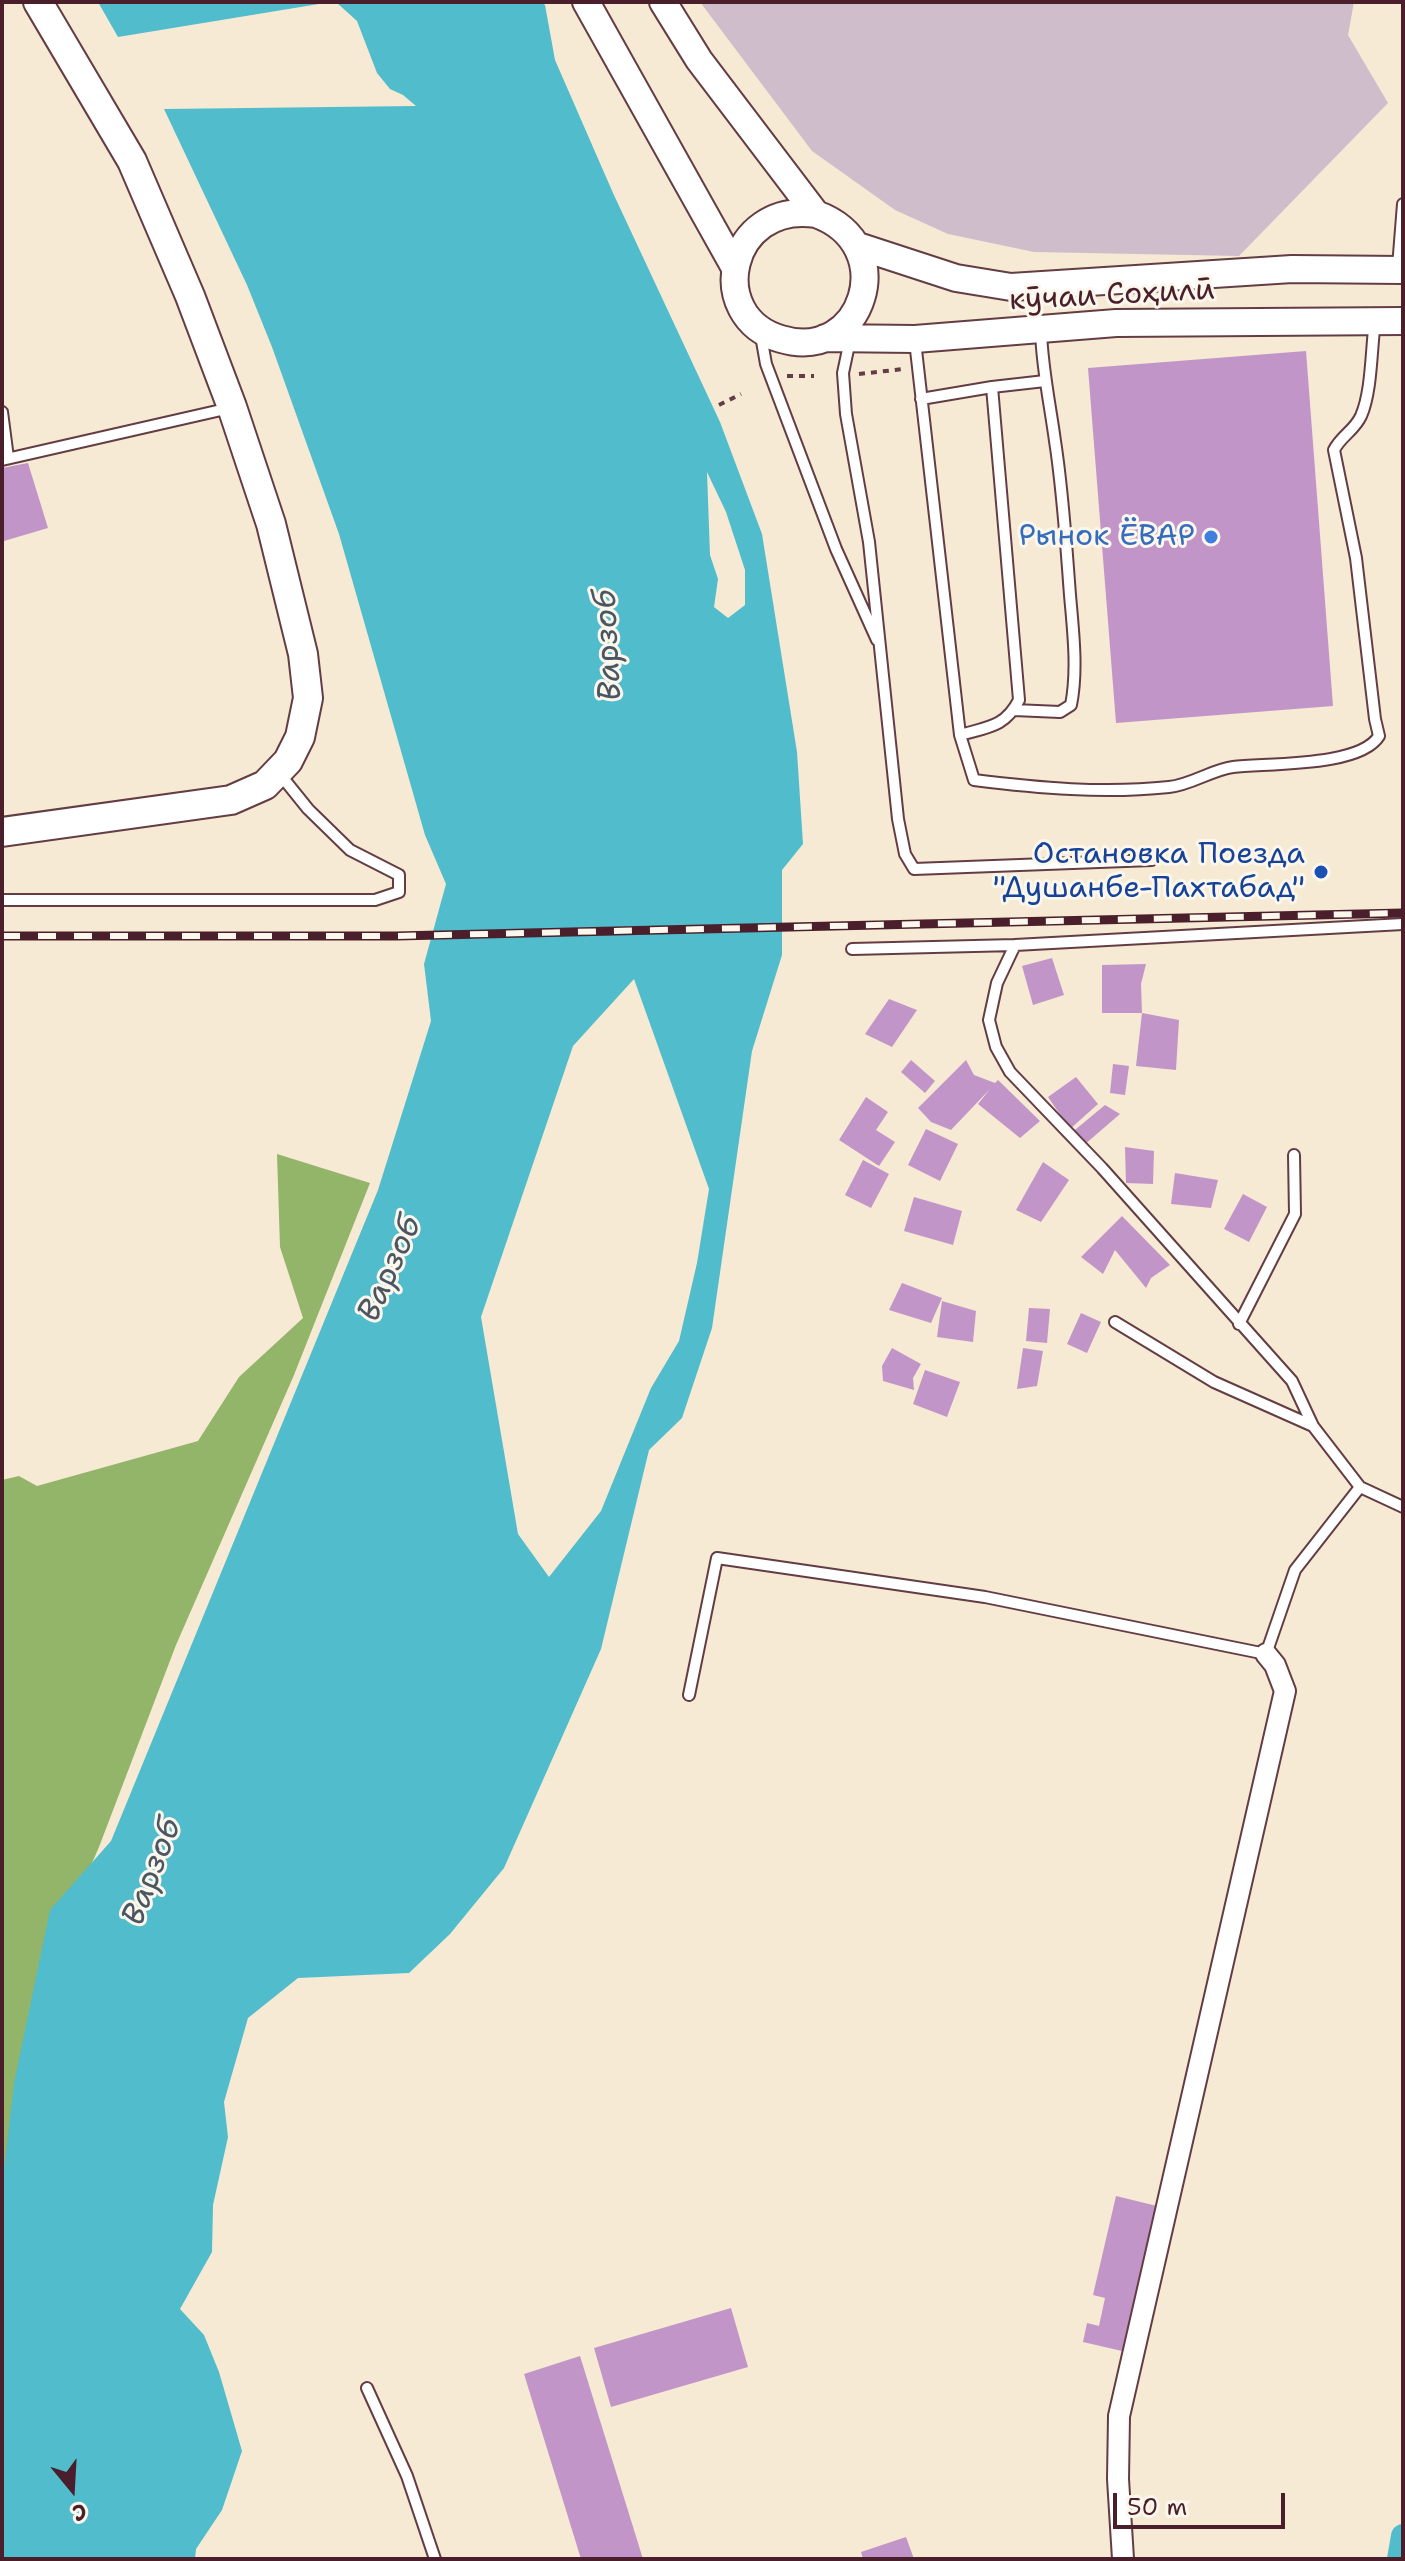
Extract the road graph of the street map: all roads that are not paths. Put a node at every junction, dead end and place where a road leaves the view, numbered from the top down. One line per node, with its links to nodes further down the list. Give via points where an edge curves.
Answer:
1 (38, 2): 19 (main road, via 132,161)
2 (586, 2): 8 (street)
3 (663, 2): 5 (street, кӯчаи Соҳилӣ, via 699,60)
4 (1403, 204): 6 (lane)
5 (816, 214): 7 (street, кӯчаи Соҳилӣ, via 841,226); 8 (street, via 789,213 764,223 745,242)
6 (1402, 232): 9 (lane)
7 (858, 246): 9 (street, кӯчаи Соҳилӣ, via 956,278 1011,287 1292,269); 14 (street, via 866,273 862,300)
8 (735, 268): 12 (street, via 742,308)
9 (1400, 270)
10 (1375, 321): 11 (street, кӯчаи Соҳилӣ); 13 (street, кӯчаи Соҳилӣ, via 1116,323); 24 (lane, via 1363,413 1334,450 1356,558 1379,736 1374,745 1341,758 1228,768 1172,787 1086,790 974,780)
11 (1403, 321)
12 (760, 328): 14 (street, кӯчаи Соҳилӣ, via 798,343); 22 (lane, via 766,364 836,549)
13 (1041, 331): 15 (street, кӯчаи Соҳилӣ); 16 (lane)
14 (837, 339): 15 (street, кӯчаи Соҳилӣ); 22 (lane)
15 (915, 339): 18 (lane)
16 (1045, 381): 17 (lane); 23 (lane, via 1065,535 1074,689 1071,705 1060,712)
17 (992, 387): 18 (lane); 23 (lane, via 1019,700)
18 (921, 399): 24 (lane)
19 (232, 407): 21 (lane); 25 (main road, via 271,524 303,654 308,698 300,737)
20 (2, 412): 21 (lane)
21 (5, 459)
22 (881, 649): 27 (lane, via 898,819 905,854 914,869)
23 (1014, 710): 24 (lane, via 1000,724)
24 (960, 735)
25 (278, 772): 26 (main road, via 265,785 231,800); 28 (lane, via 350,850 399,875 399,892 375,900)
26 (2, 832)
27 (1152, 860)
28 (2, 900)
29 (1403, 924): 30 (lane)
30 (1015, 945): 31 (lane); 34 (lane, via 997,983 989,1020 1010,1072)
31 (852, 949)
32 (1294, 1155): 34 (lane, via 1295,1214)
33 (1115, 1322): 35 (lane, via 1214,1382)
34 (1239, 1324): 35 (lane, via 1292,1381)
35 (1313, 1426): 36 (lane)
36 (1360, 1487): 37 (lane); 38 (lane, via 1295,1570)
37 (1403, 1507)
38 (1266, 1654): 39 (lane, via 985,1597 717,1558); 42 (street, via 1285,1691 1119,2416)
39 (689, 1695)
40 (367, 2388): 41 (lane, via 407,2476)
41 (435, 2559)
42 (1123, 2559)

